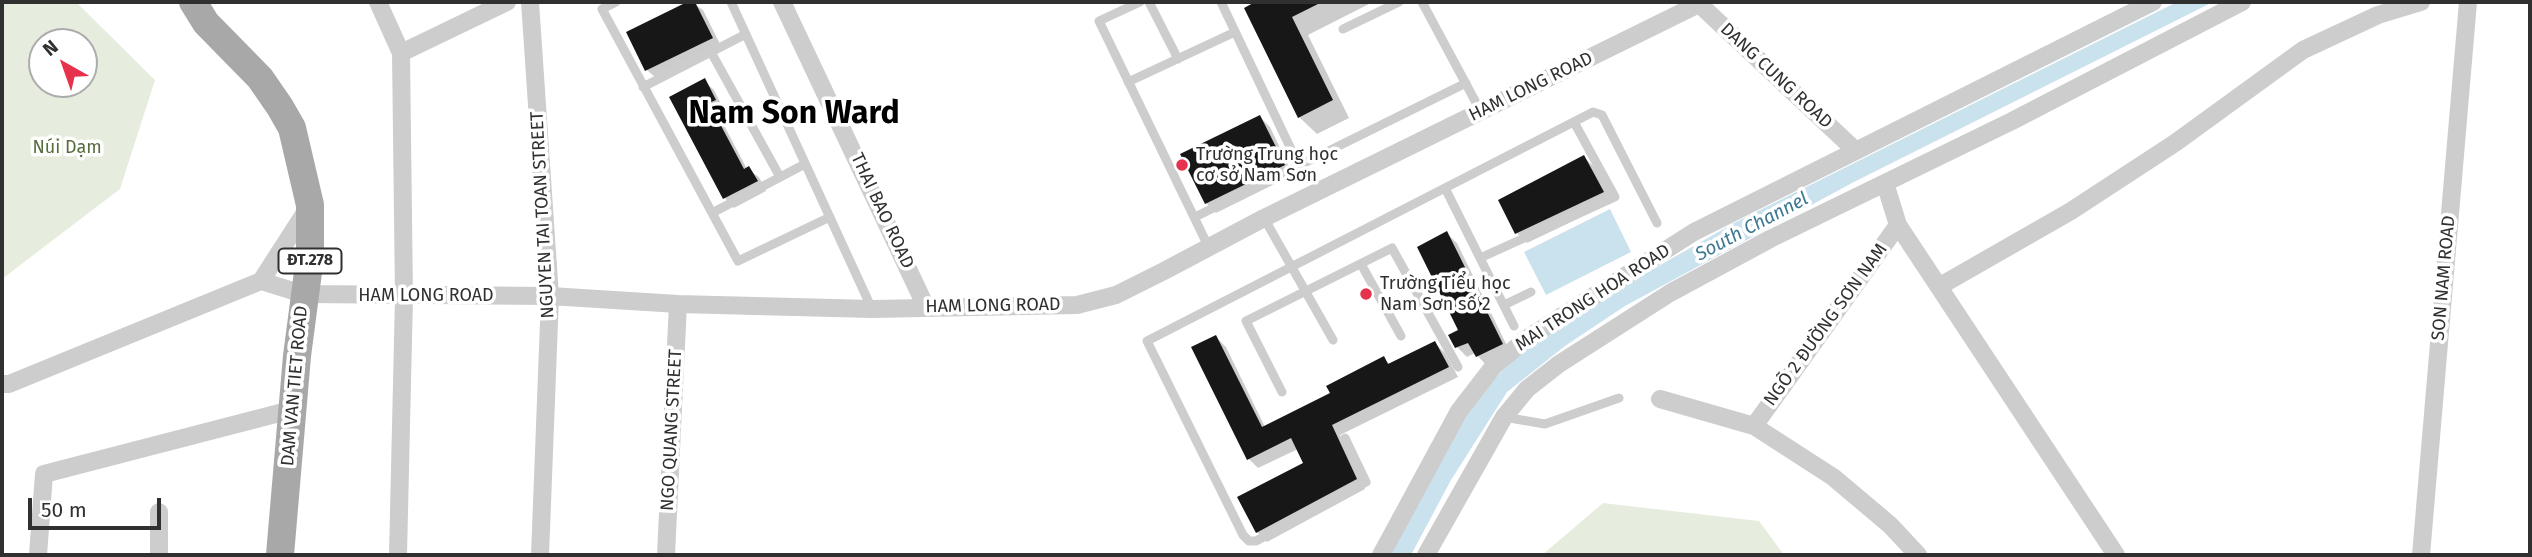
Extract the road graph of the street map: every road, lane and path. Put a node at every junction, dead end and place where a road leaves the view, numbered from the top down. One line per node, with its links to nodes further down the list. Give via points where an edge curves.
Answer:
1 (193, 2): 35 (main road, DAM VAN TIET ROAD / ĐT.278, via 280,107 292,128)
2 (379, 2): 22 (street)
3 (507, 2): 22 (street)
4 (530, 2): 51 (street, NGUYEN TAI TOAN STREET)
5 (616, 2): 26 (lane, via 602,9)
6 (732, 2): 20 (lane)
7 (782, 2): 55 (street, THAI BAO ROAD)
8 (1140, 2): 24 (lane, via 1099,22)
9 (1149, 2): 23 (lane)
10 (1221, 2): 19 (lane)
11 (1399, 2): 18 (lane)
12 (1422, 2): 25 (lane)
13 (2153, 2): 29 (street, MAI TRONG HOA ROAD)
14 (2242, 2): 33 (street)
15 (2421, 2): 47 (street, via 2378,15 2303,50 2071,211)
16 (2468, 2): 80 (street, SON NAM ROAD)
17 (1700, 3): 27 (street, HAM LONG ROAD); 29 (street, DANG CUNG ROAD)
18 (1343, 29)
19 (1235, 32): 23 (lane); 31 (lane)
20 (746, 34): 21 (lane); 30 (lane)
21 (711, 52): 26 (lane); 32 (lane)
22 (401, 53): 52 (street)
23 (1178, 59): 24 (lane)
24 (1128, 82): 38 (lane)
25 (1466, 83): 27 (lane); 31 (lane)
26 (643, 87): 36 (lane)
27 (1481, 112): 39 (street, HAM LONG ROAD)
28 (1574, 122): 34 (lane); 40 (lane, via 1593,112 1602,115); 43 (lane, via 1615,197)
29 (1856, 151): 76 (street, MAI TRONG HOA ROAD, via 1694,232 1507,354 1460,411)
30 (805, 164): 32 (lane); 37 (lane)
31 (1299, 166): 38 (lane)
32 (780, 177): 36 (lane)
33 (1885, 183): 41 (street); 66 (street, via 1671,293 1545,373)
34 (1445, 188): 43 (lane); 45 (lane)
35 (310, 205): 46 (street); 50 (main road, DAM VAN TIET ROAD / ĐT.278, via 310,257)
36 (712, 213): 37 (lane, via 738,261)
37 (830, 217): 56 (lane)
38 (1195, 217): 42 (lane)
39 (1264, 218): 42 (street, HAM LONG ROAD); 45 (lane)
40 (1657, 223)
41 (1898, 225): 47 (street); 67 (street, NGÕ 2 ĐƯỜNG SƠN NAM)
42 (1208, 246): 55 (street, HAM LONG ROAD, via 1116,295 1077,305)
43 (1480, 258): 54 (lane)
44 (1361, 264): 48 (lane); 58 (lane); 60 (lane, via 1392,248)
45 (1292, 266): 48 (lane); 68 (lane, via 1147,341 1250,541 1366,482)
46 (261, 281): 50 (street, HAM LONG ROAD); 61 (street)
47 (1940, 286): 79 (street)
48 (1306, 291): 59 (lane); 62 (lane, via 1246,321)
49 (1531, 292): 54 (lane)
50 (303, 294): 52 (street, HAM LONG ROAD); 65 (main road, DAM VAN TIET ROAD / ĐT.278)
51 (550, 296): 52 (street, HAM LONG ROAD); 53 (street, HAM LONG ROAD); 74 (street, NGUYEN TAI TOAN STREET)
52 (404, 297): 73 (street)
53 (678, 304): 56 (street, HAM LONG ROAD); 75 (street, NGO QUANG STREET)
54 (1504, 305): 57 (lane)
55 (926, 307): 56 (street, HAM LONG ROAD)
56 (872, 309)
57 (1514, 326)
58 (1401, 336)
59 (1333, 340)
60 (1458, 367)
61 (4, 388)
62 (1282, 392)
63 (1619, 398): 66 (lane, via 1545,424)
64 (1660, 399): 67 (street)
65 (291, 410): 70 (street, via 44,474); 72 (main road, DAM VAN TIET ROAD / ĐT.278)
66 (1504, 417): 77 (street)
67 (1754, 426): 78 (street, via 1833,477)
68 (1345, 438)
69 (159, 512): 71 (street)
70 (38, 555)
71 (159, 555)
72 (280, 555)
73 (398, 555)
74 (540, 555)
75 (666, 555)
76 (1381, 555)
77 (1426, 555)
78 (1918, 555)
79 (2116, 555)
80 (2421, 555)

